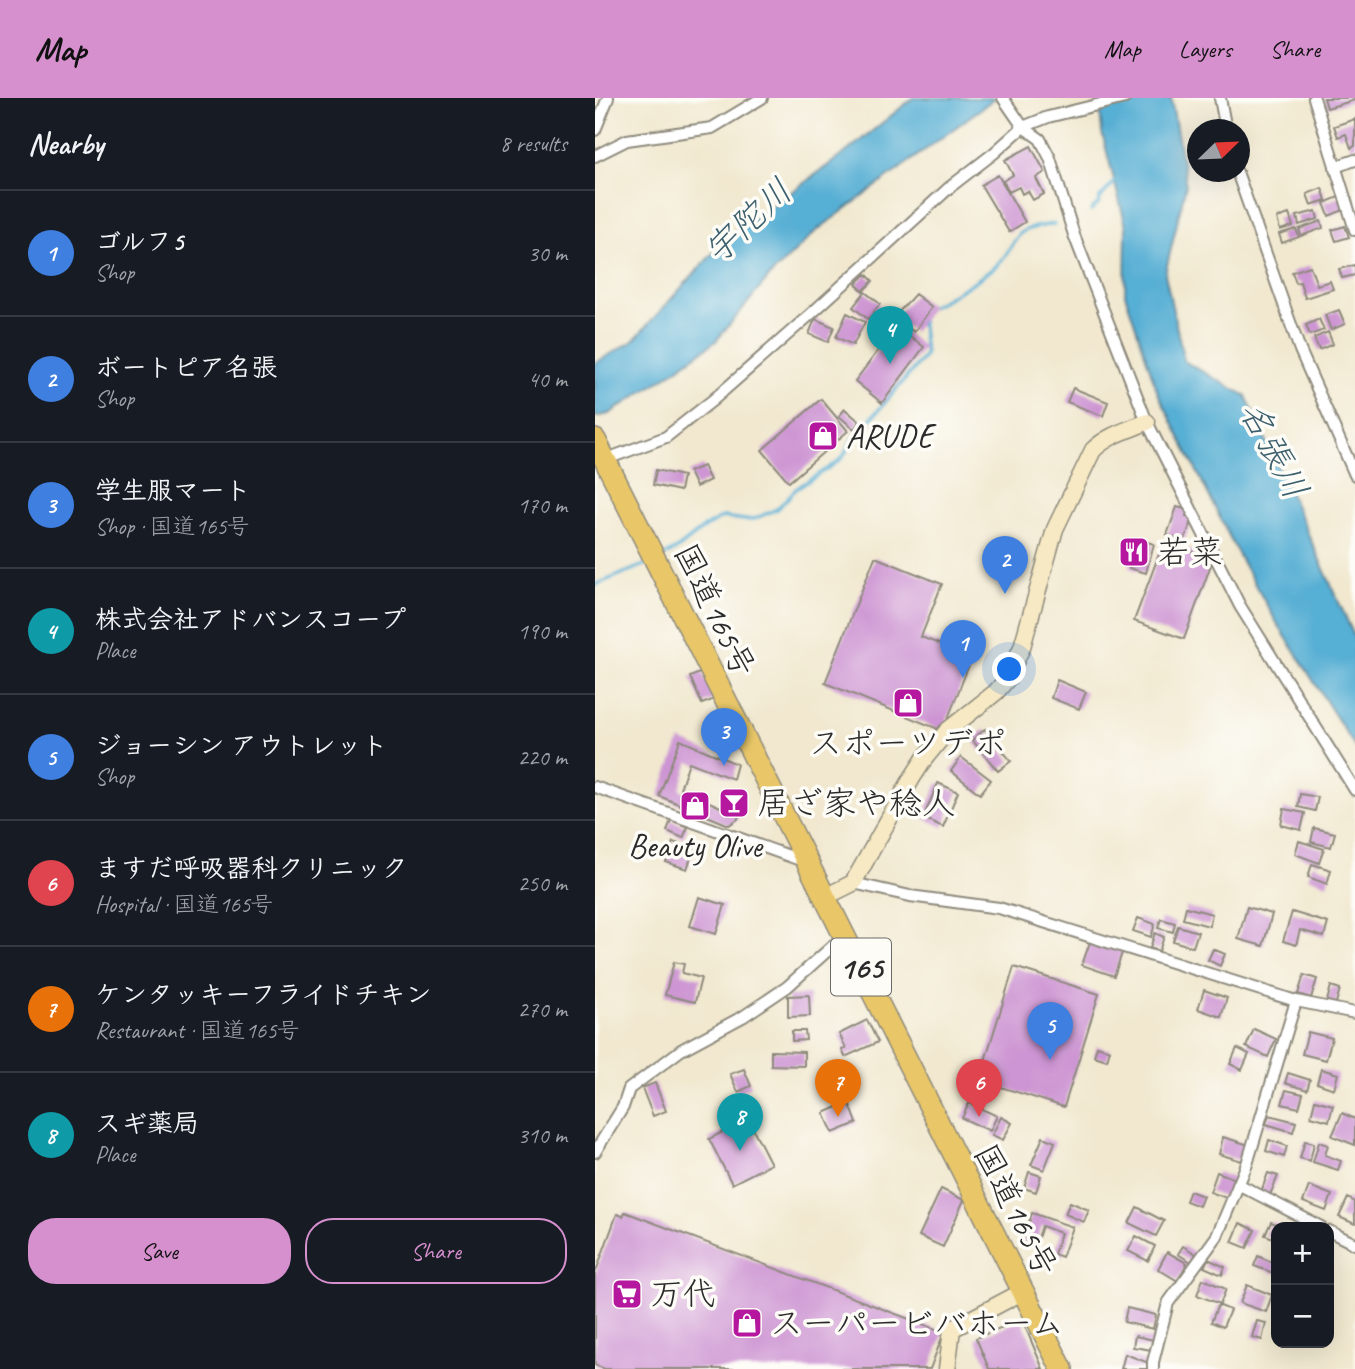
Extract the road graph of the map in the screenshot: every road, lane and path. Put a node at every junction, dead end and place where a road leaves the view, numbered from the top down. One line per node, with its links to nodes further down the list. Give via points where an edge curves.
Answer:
1 (608, 98): 9 (street)
2 (762, 98): 10 (street, via 712,128 627,140)
3 (1003, 98): 8 (street)
4 (1125, 98): 8 (street)
5 (1220, 98): 7 (street)
6 (1314, 98): 12 (street)
7 (1224, 119)
8 (1023, 127): 15 (street, via 1040,139 1050,158 1074,235); 16 (street, via 666,437)
9 (595, 130)
10 (595, 156)
11 (1355, 160): 12 (street)
12 (1335, 167): 14 (street)
13 (1241, 182): 17 (street, via 1300,350)
14 (1355, 230)
15 (1147, 422): 19 (street, via 1240,606); 21 (street, via 1110,436 1093,450 1055,530 1022,648 1008,678 947,731 925,758)
16 (598, 453): 20 (highway, 国道165号 / 165)
17 (1355, 475)
18 (595, 787): 20 (street)
19 (1355, 790)
20 (805, 861): 22 (highway, 国道165号 / 165)
21 (853, 883): 22 (street); 24 (street, via 999,908)
22 (825, 897): 23 (highway, 国道165号 / 165)
23 (845, 935): 26 (street, via 787,988 681,1050 629,1089); 31 (highway, 国道165号 / 165)
24 (1296, 1001): 25 (street); 27 (street)
25 (1355, 1013)
26 (595, 1152)
27 (1238, 1184): 28 (street); 32 (street, via 1217,1236 1168,1303)
28 (1311, 1222)
29 (1334, 1234): 30 (street)
30 (1355, 1244)
31 (1022, 1292): 33 (street, via 952,1329); 34 (highway, 国道165号 / 165)
32 (1153, 1365): 35 (street)
33 (947, 1369)
34 (1062, 1369)
35 (1163, 1369)

